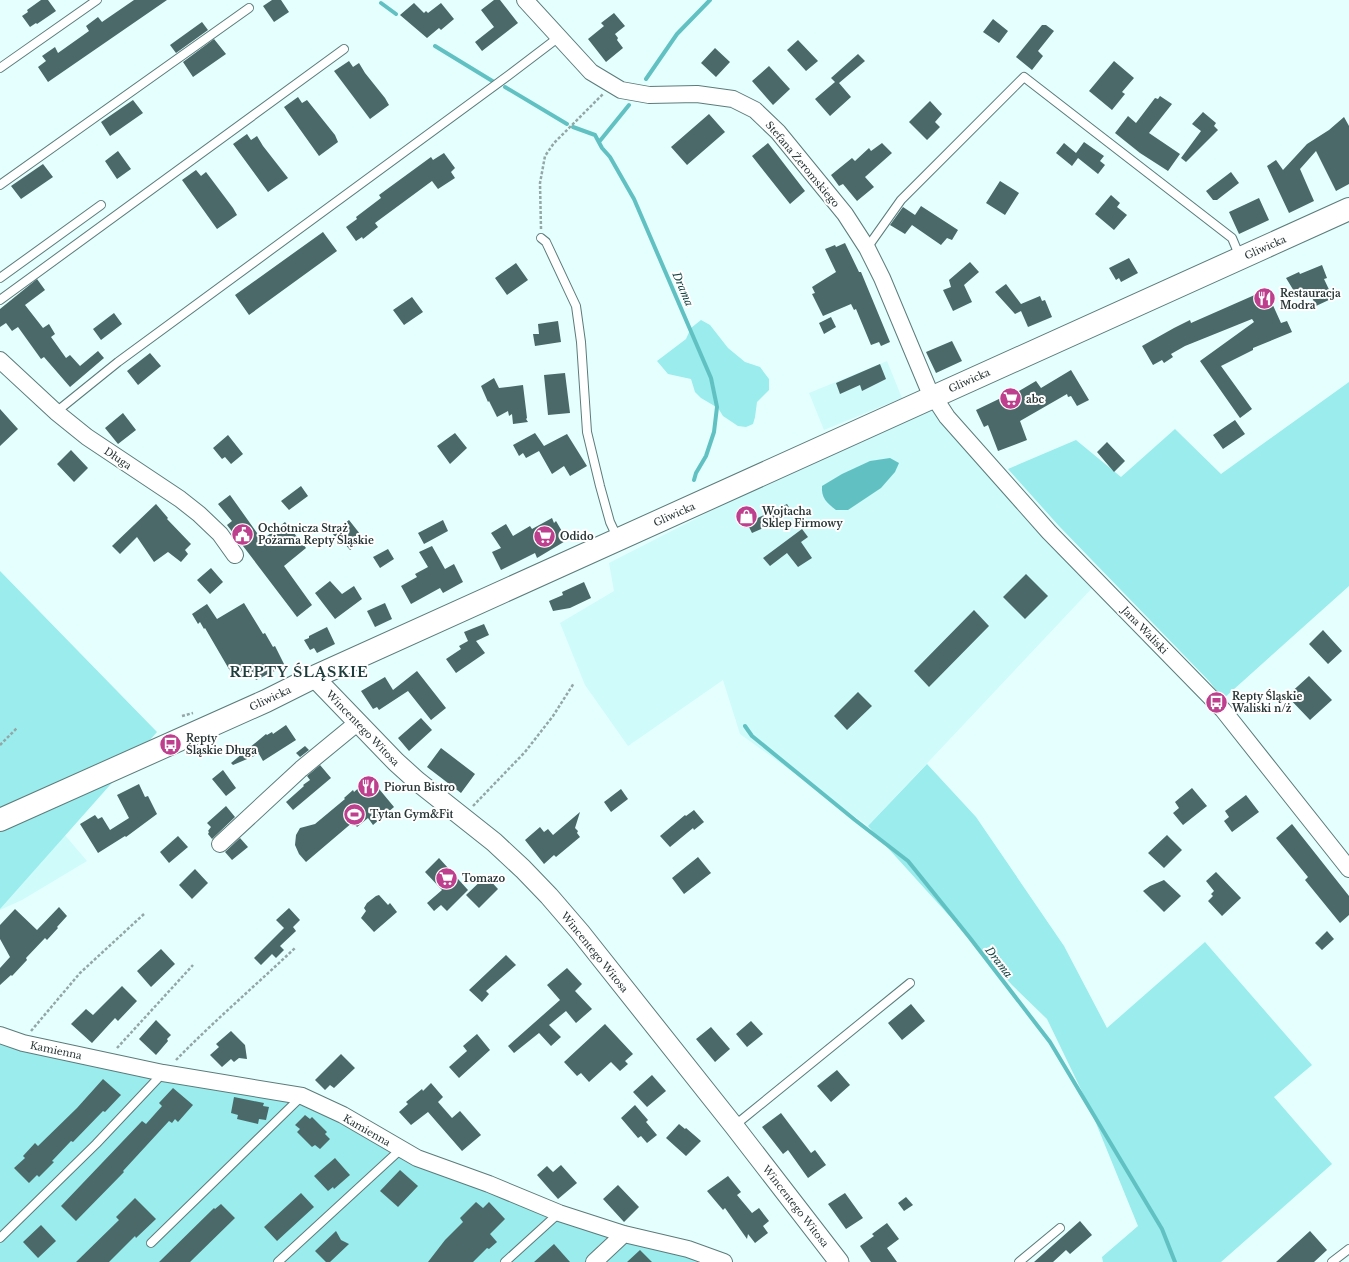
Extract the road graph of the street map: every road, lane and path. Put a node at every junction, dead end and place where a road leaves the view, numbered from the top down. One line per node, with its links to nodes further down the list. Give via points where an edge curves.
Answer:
1 (97, 0): 6 (lane)
2 (526, 0): 4 (street, Stefana Żeromskiego)
3 (249, 8): 8 (lane)
4 (559, 37): 7 (street, Stefana Żeromskiego, via 591,72); 18 (lane, via 118,362)
5 (344, 49): 15 (lane)
6 (0, 68)
7 (609, 83): 11 (path, via 598,100 554,142 545,156 540,183); 12 (street, Stefana Żeromskiego, via 622,90 649,95 697,94 733,99 755,110 778,132 845,214)
8 (0, 185)
9 (101, 205): 14 (lane)
10 (1349, 209): 13 (main road, Gliwicka)
11 (542, 238): 19 (lane, via 576,306 587,432 610,522)
12 (867, 248): 13 (lane, via 901,200 1024,77 1232,238); 17 (street, Stefana Żeromskiego)
13 (1240, 258): 17 (main road, Gliwicka)
14 (0, 278)
15 (0, 300)
16 (0, 360): 18 (street, Długa)
17 (934, 397): 19 (main road, Gliwicka); 29 (street, Jana Waliski, via 947,417 1049,532 1223,710)
18 (56, 412): 20 (street, Długa, via 87,437 194,510 220,534)
19 (618, 539): 21 (main road, Gliwicka)
20 (235, 555)
21 (314, 677): 23 (street, Wincentego Witosa); 27 (main road, Gliwicka)
22 (574, 683): 26 (path, via 525,752)
23 (357, 723): 26 (street, Wincentego Witosa, via 417,781); 28 (street, via 301,769)
24 (17, 728): 25 (path)
25 (0, 744)
26 (462, 817): 39 (street, Wincentego Witosa, via 523,869 549,896)
27 (0, 820)
28 (220, 844)
29 (1349, 869)
30 (144, 914): 35 (path, via 80,973)
31 (295, 948): 37 (path, via 223,1013)
32 (193, 965): 36 (path)
33 (910, 983): 39 (lane)
34 (0, 1035): 35 (street, Kamienna)
35 (23, 1043): 36 (street, Kamienna)
36 (106, 1061): 37 (street, Kamienna)
37 (163, 1073): 38 (street, Kamienna); 44 (lane, via 96,1144)
38 (302, 1096): 40 (street, Kamienna, via 343,1115); 45 (lane)
39 (734, 1126): 51 (street, Wincentego Witosa)
40 (400, 1149): 41 (street, Kamienna, via 417,1158); 47 (lane)
41 (559, 1213): 43 (street, Kamienna); 48 (lane)
42 (1060, 1228): 52 (lane)
43 (624, 1234): 49 (street); 50 (street, Kamienna, via 688,1249)
44 (0, 1238)
45 (151, 1243)
46 (1349, 1249): 53 (lane)
47 (278, 1262)
48 (505, 1262)
49 (594, 1262)
50 (724, 1262)
51 (839, 1262)
52 (1019, 1262)
53 (1332, 1262)

